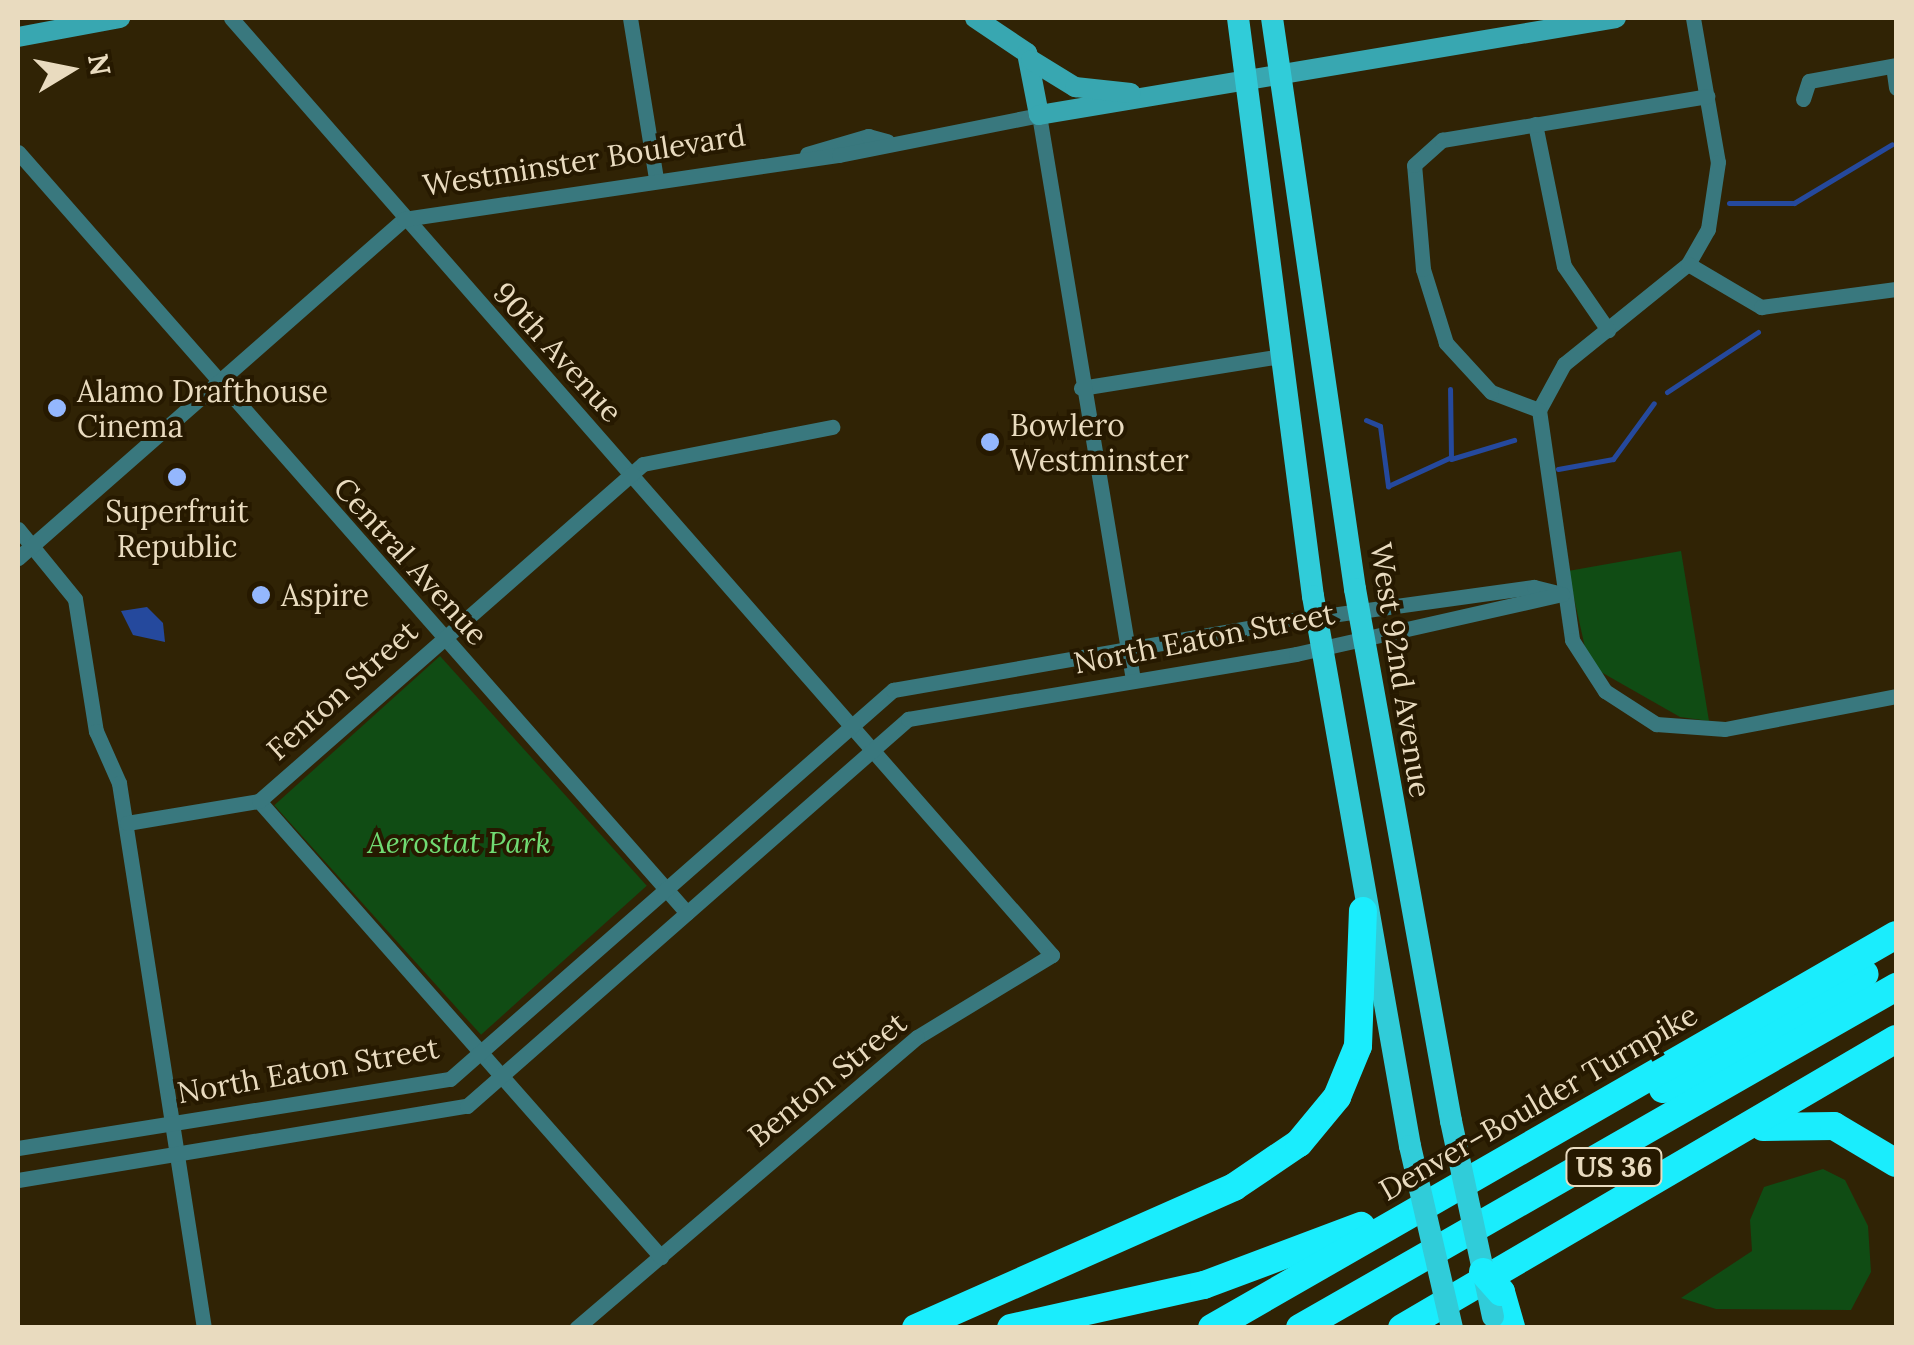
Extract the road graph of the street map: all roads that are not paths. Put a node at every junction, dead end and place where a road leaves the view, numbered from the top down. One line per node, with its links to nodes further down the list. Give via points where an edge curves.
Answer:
1 (120, 18): 9 (street)
2 (232, 18): 22 (street, 90th Avenue)
3 (630, 18): 21 (street)
4 (975, 18): 10 (street)
5 (1238, 18): 13 (main road)
6 (1272, 18): 12 (main road, West 92nd Avenue)
7 (1616, 18): 12 (street)
8 (1693, 18): 16 (street)
9 (18, 36)
10 (1031, 60): 15 (street, via 1075,87); 18 (street)
11 (1895, 66): 14 (street); 17 (street, via 1809,81)
12 (1282, 78): 13 (street); 36 (main road, West 92nd Avenue)
13 (1246, 84): 15 (street); 26 (main road)
14 (1896, 88)
15 (1162, 96): 18 (street)
16 (1706, 96): 19 (street); 23 (street, via 1718,194)
17 (1804, 99)
18 (1039, 116): 21 (street, Westminster Boulevard, via 887,141 868,136 807,154); 28 (street)
19 (1535, 124): 25 (street, via 1564,266); 29 (street, via 1442,140 1414,164 1423,269 1446,343 1491,392)
20 (18, 152): 27 (street, Central Avenue)
21 (656, 178): 22 (street, Westminster Boulevard)
22 (404, 219): 27 (street, Westminster Boulevard); 31 (street, 90th Avenue)
23 (1688, 264): 24 (street, via 1761,306); 25 (street)
24 (1896, 289)
25 (1608, 330): 29 (street, via 1554,376)
26 (1280, 356): 28 (street); 37 (main road)
27 (217, 383): 33 (street, Westminster Boulevard); 38 (street, Central Avenue)
28 (1082, 388): 39 (street)
29 (1539, 410): 35 (street)
30 (832, 427): 31 (street, Fenton Street, via 661,456)
31 (630, 474): 38 (street, Fenton Street); 42 (street, 90th Avenue)
32 (18, 530): 33 (street)
33 (34, 548): 34 (street, Westminster Boulevard); 45 (street, via 74,599 96,732)
34 (18, 558)
35 (1562, 594): 36 (street, North Eaton Street, via 1534,588); 41 (street, via 1592,676 1656,724 1725,729)
36 (1364, 625): 37 (street, North Eaton Street); 64 (main road, West 92nd Avenue, bridge, via 1450,1122)
37 (1319, 632): 39 (street, North Eaton Street); 40 (street, North Eaton Street); 47 (main road)
38 (442, 637): 44 (street, Fenton Street); 46 (street, Central Avenue)
39 (1128, 645): 40 (street); 42 (street, North Eaton Street, via 905,687)
40 (1133, 680): 43 (street, North Eaton Street, via 908,720)
41 (1896, 696)
42 (848, 720): 43 (street, 90th Avenue); 46 (street, North Eaton Street)
43 (872, 744): 48 (street, North Eaton Street); 63 (street, Benton Street, via 1052,955 917,1038)
44 (259, 801): 45 (street, Fenton Street); 54 (street)
45 (128, 823): 56 (street)
46 (665, 887): 48 (street, Central Avenue); 54 (street, North Eaton Street)
47 (1363, 911): 67 (highway, via 1358,1046 1336,1097 1299,1144 1234,1187); 74 (main road, bridge)
48 (687, 914): 55 (street, North Eaton Street)
49 (1896, 934): 58 (highway, Denver–Boulder Turnpike / US 36)
50 (1896, 956): 70 (highway)
51 (1896, 988): 71 (highway)
52 (1896, 1006): 72 (highway, US 36)
53 (1896, 1039): 57 (highway)
54 (478, 1052): 55 (street); 56 (street, North Eaton Street, via 441,1082)
55 (500, 1078): 60 (street, North Eaton Street, via 448,1112); 63 (street)
56 (175, 1121): 59 (street, North Eaton Street); 60 (street)
57 (1742, 1133): 61 (highway, via 1820,1123); 73 (highway)
58 (1525, 1147): 68 (highway, via 1267,1264); 69 (highway, Denver–Boulder Turnpike / US 36)
59 (18, 1148)
60 (181, 1152): 62 (street, North Eaton Street); 65 (street)
61 (1896, 1163)
62 (18, 1180)
63 (660, 1257): 66 (street, Benton Street)
64 (1497, 1307)
65 (204, 1328)
66 (576, 1328)
67 (916, 1328)
68 (1012, 1328)
69 (1212, 1328)
70 (1244, 1328)
71 (1300, 1328)
72 (1331, 1328)
73 (1402, 1328)
74 (1452, 1328)

